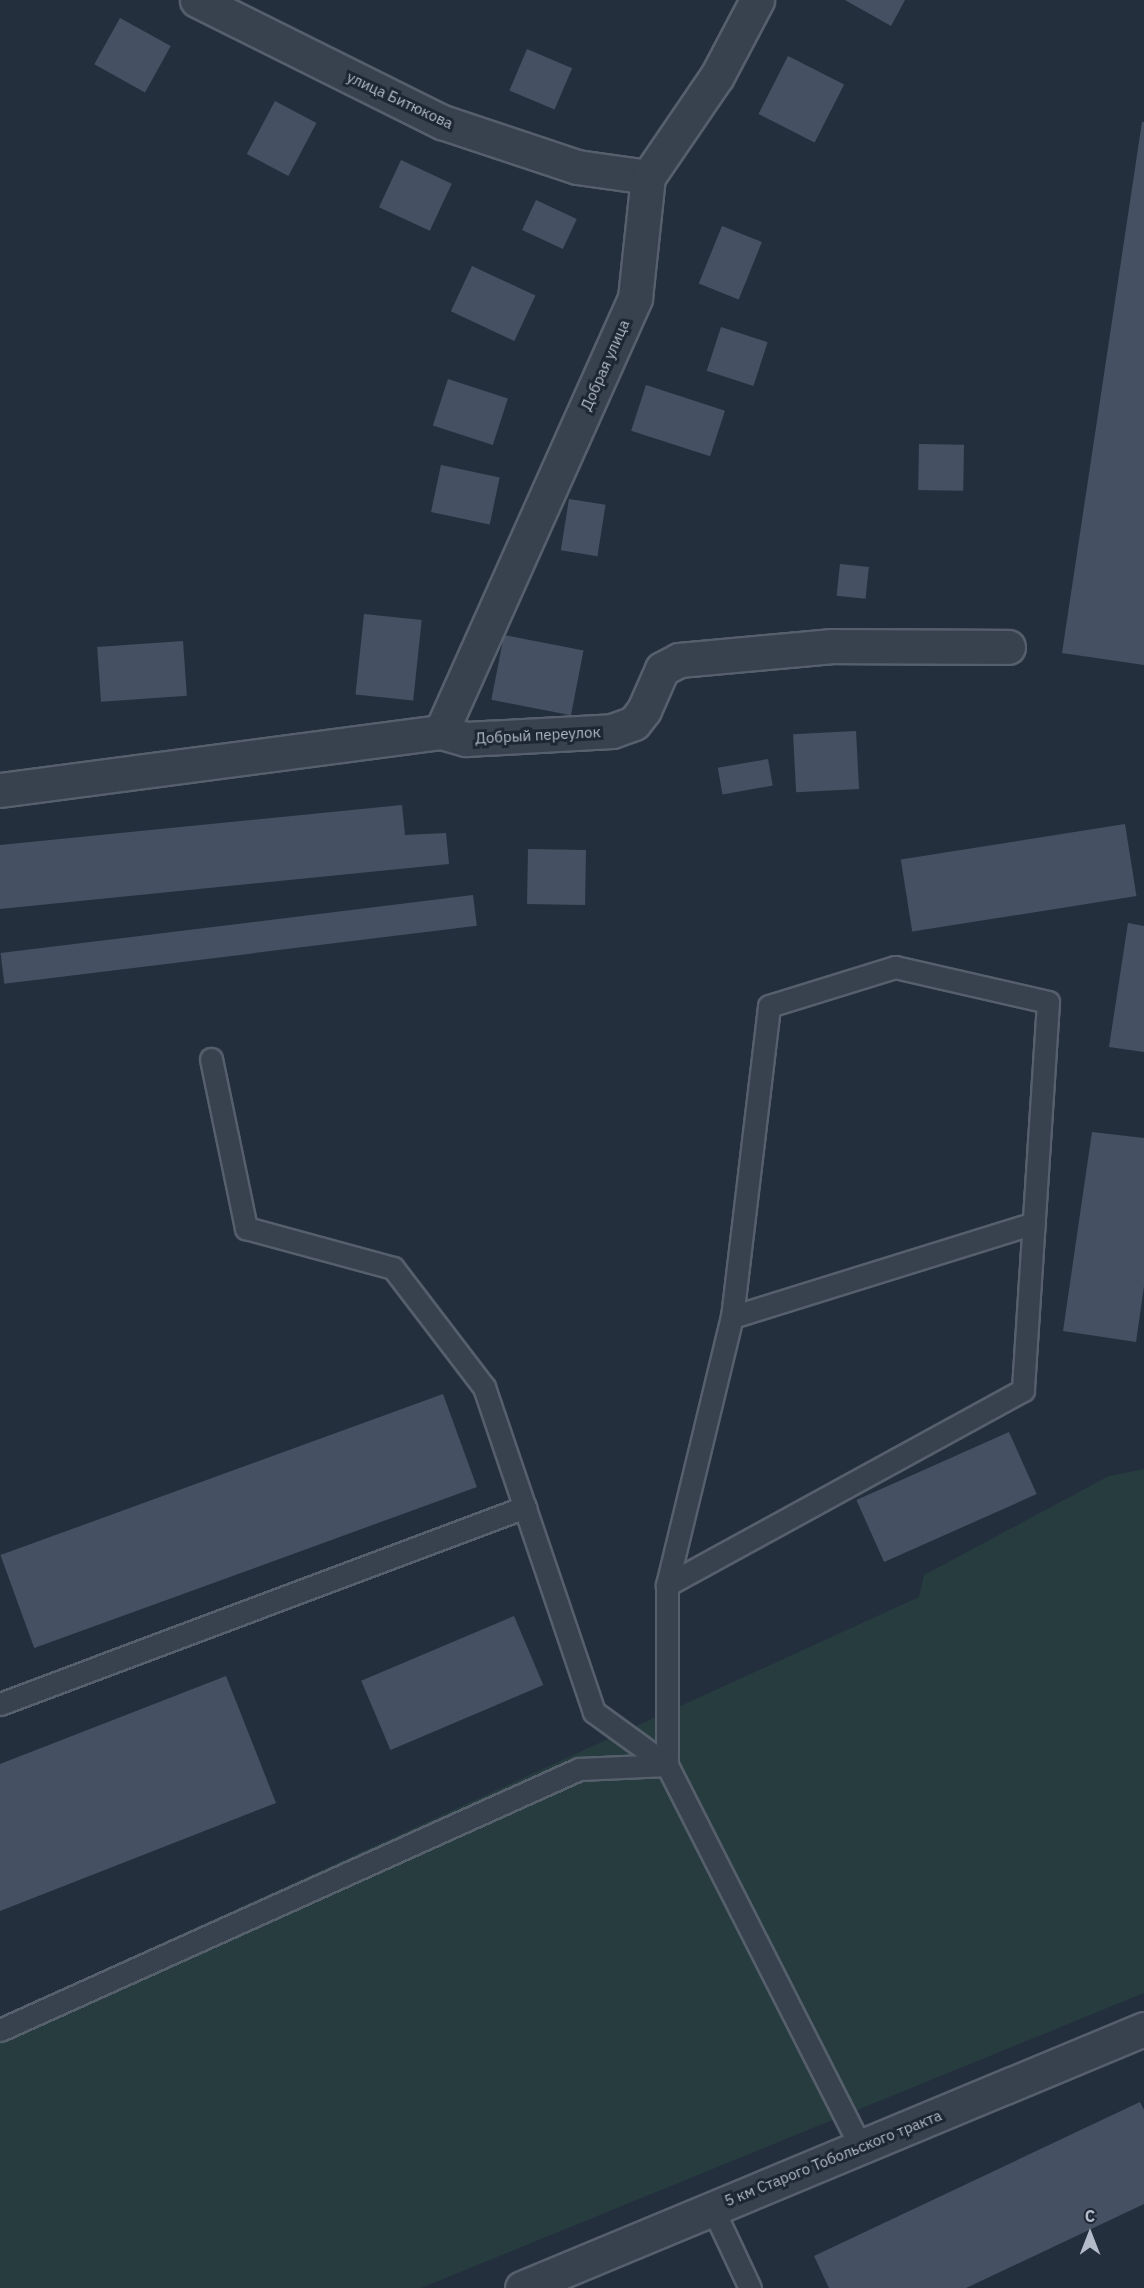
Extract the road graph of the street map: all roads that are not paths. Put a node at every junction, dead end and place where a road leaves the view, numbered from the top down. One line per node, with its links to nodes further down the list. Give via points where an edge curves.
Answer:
1 (196, 0): 3 (street, улица Битюкова, via 442,122 577,167)
2 (758, 0): 3 (street, Добрая улица, via 717,76)
3 (648, 177): 5 (street, Добрая улица, via 635,298)
4 (1008, 647): 5 (street, Добрый переулок, via 832,646 679,660 662,669 634,723 612,731 466,739)
5 (441, 732): 6 (street, Добрый переулок)
6 (0, 790)
7 (211, 1059): 10 (lane, via 246,1228 393,1268 484,1387)
8 (1034, 1223): 9 (lane); 9 (lane, via 1048,1002 895,967 769,1006); 11 (lane, via 1023,1390)
9 (732, 1317): 11 (lane)
10 (525, 1507): 12 (lane); 13 (lane, via 594,1712)
11 (667, 1585): 13 (lane)
12 (0, 1704)
13 (667, 1765): 15 (lane, via 579,1769); 16 (lane)
14 (1144, 2029): 16 (street, 5 км Старого Тобольского тракта)
15 (0, 2030)
16 (860, 2146): 17 (street, 5 км Старого Тобольского тракта)
17 (712, 2207): 18 (street, 5 км Старого Тобольского тракта); 19 (lane)
18 (522, 2288)
19 (750, 2288)

